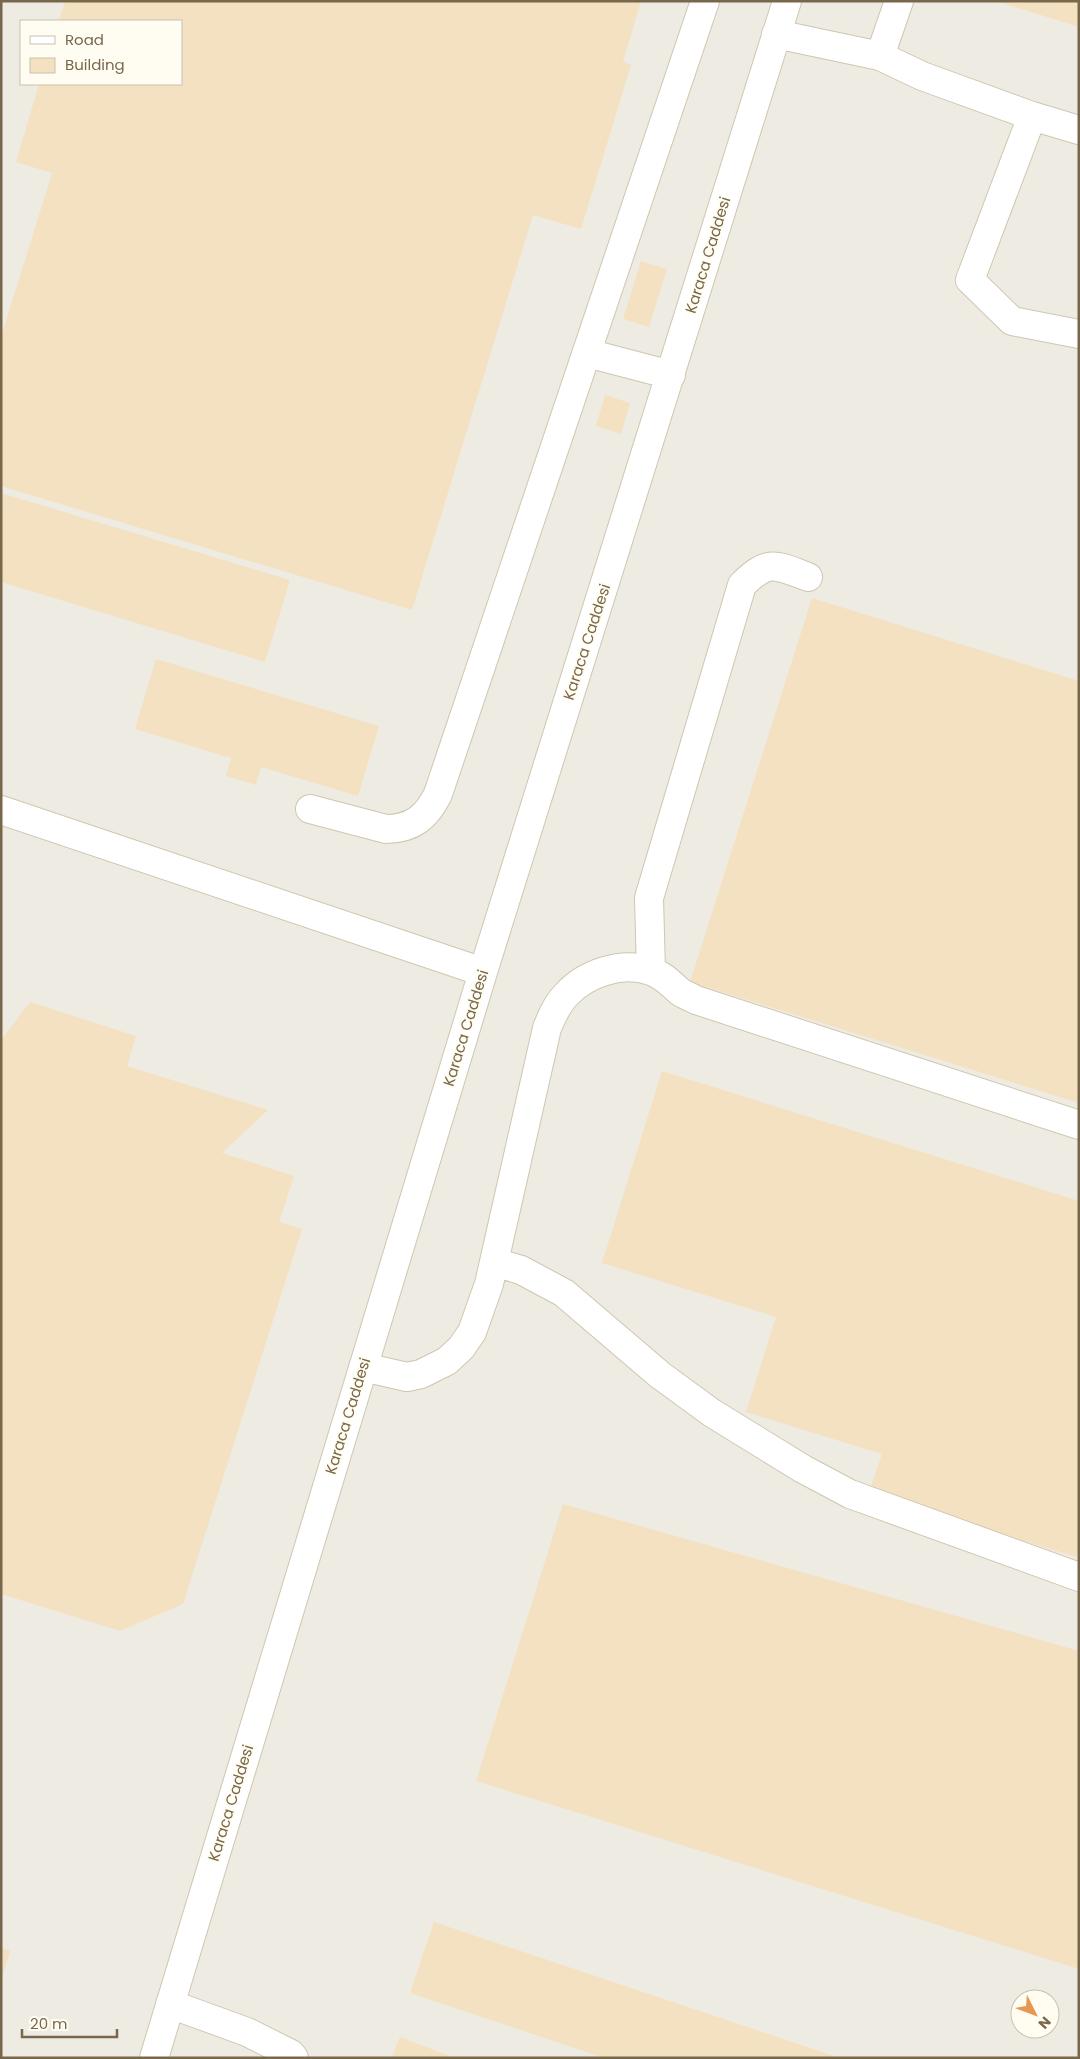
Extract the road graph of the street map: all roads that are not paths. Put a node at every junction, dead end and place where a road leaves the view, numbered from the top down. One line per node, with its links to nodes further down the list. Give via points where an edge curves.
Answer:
1 (706, 1): 9 (street)
2 (787, 1): 4 (street, Karaca Caddesi)
3 (899, 1): 5 (street)
4 (776, 34): 5 (street); 10 (street, Karaca Caddesi)
5 (880, 56): 6 (street, via 922,76)
6 (1032, 116): 7 (street); 8 (street, via 970,280 1012,321)
7 (1079, 130)
8 (1079, 334)
9 (587, 353): 10 (street); 12 (street, via 432,807 410,826 398,829 386,829)
10 (671, 375): 15 (street, Karaca Caddesi)
11 (808, 577): 14 (street, via 776,565 759,570 742,585 649,898)
12 (310, 809)
13 (1, 810): 15 (street)
14 (651, 971): 16 (street, via 696,1000); 17 (street, via 623,968 596,974 572,989 554,1011 547,1028)
15 (483, 972): 18 (street, Karaca Caddesi)
16 (1079, 1125)
17 (494, 1262): 18 (street, via 472,1332 447,1361 421,1374 406,1377); 19 (street, via 521,1270 564,1292 660,1375 735,1428 850,1494)
18 (363, 1367): 20 (street, Karaca Caddesi)
19 (1079, 1577)
20 (170, 2004): 21 (street, Karaca Caddesi); 22 (street, via 247,2032)
21 (154, 2058)
22 (294, 2058)

